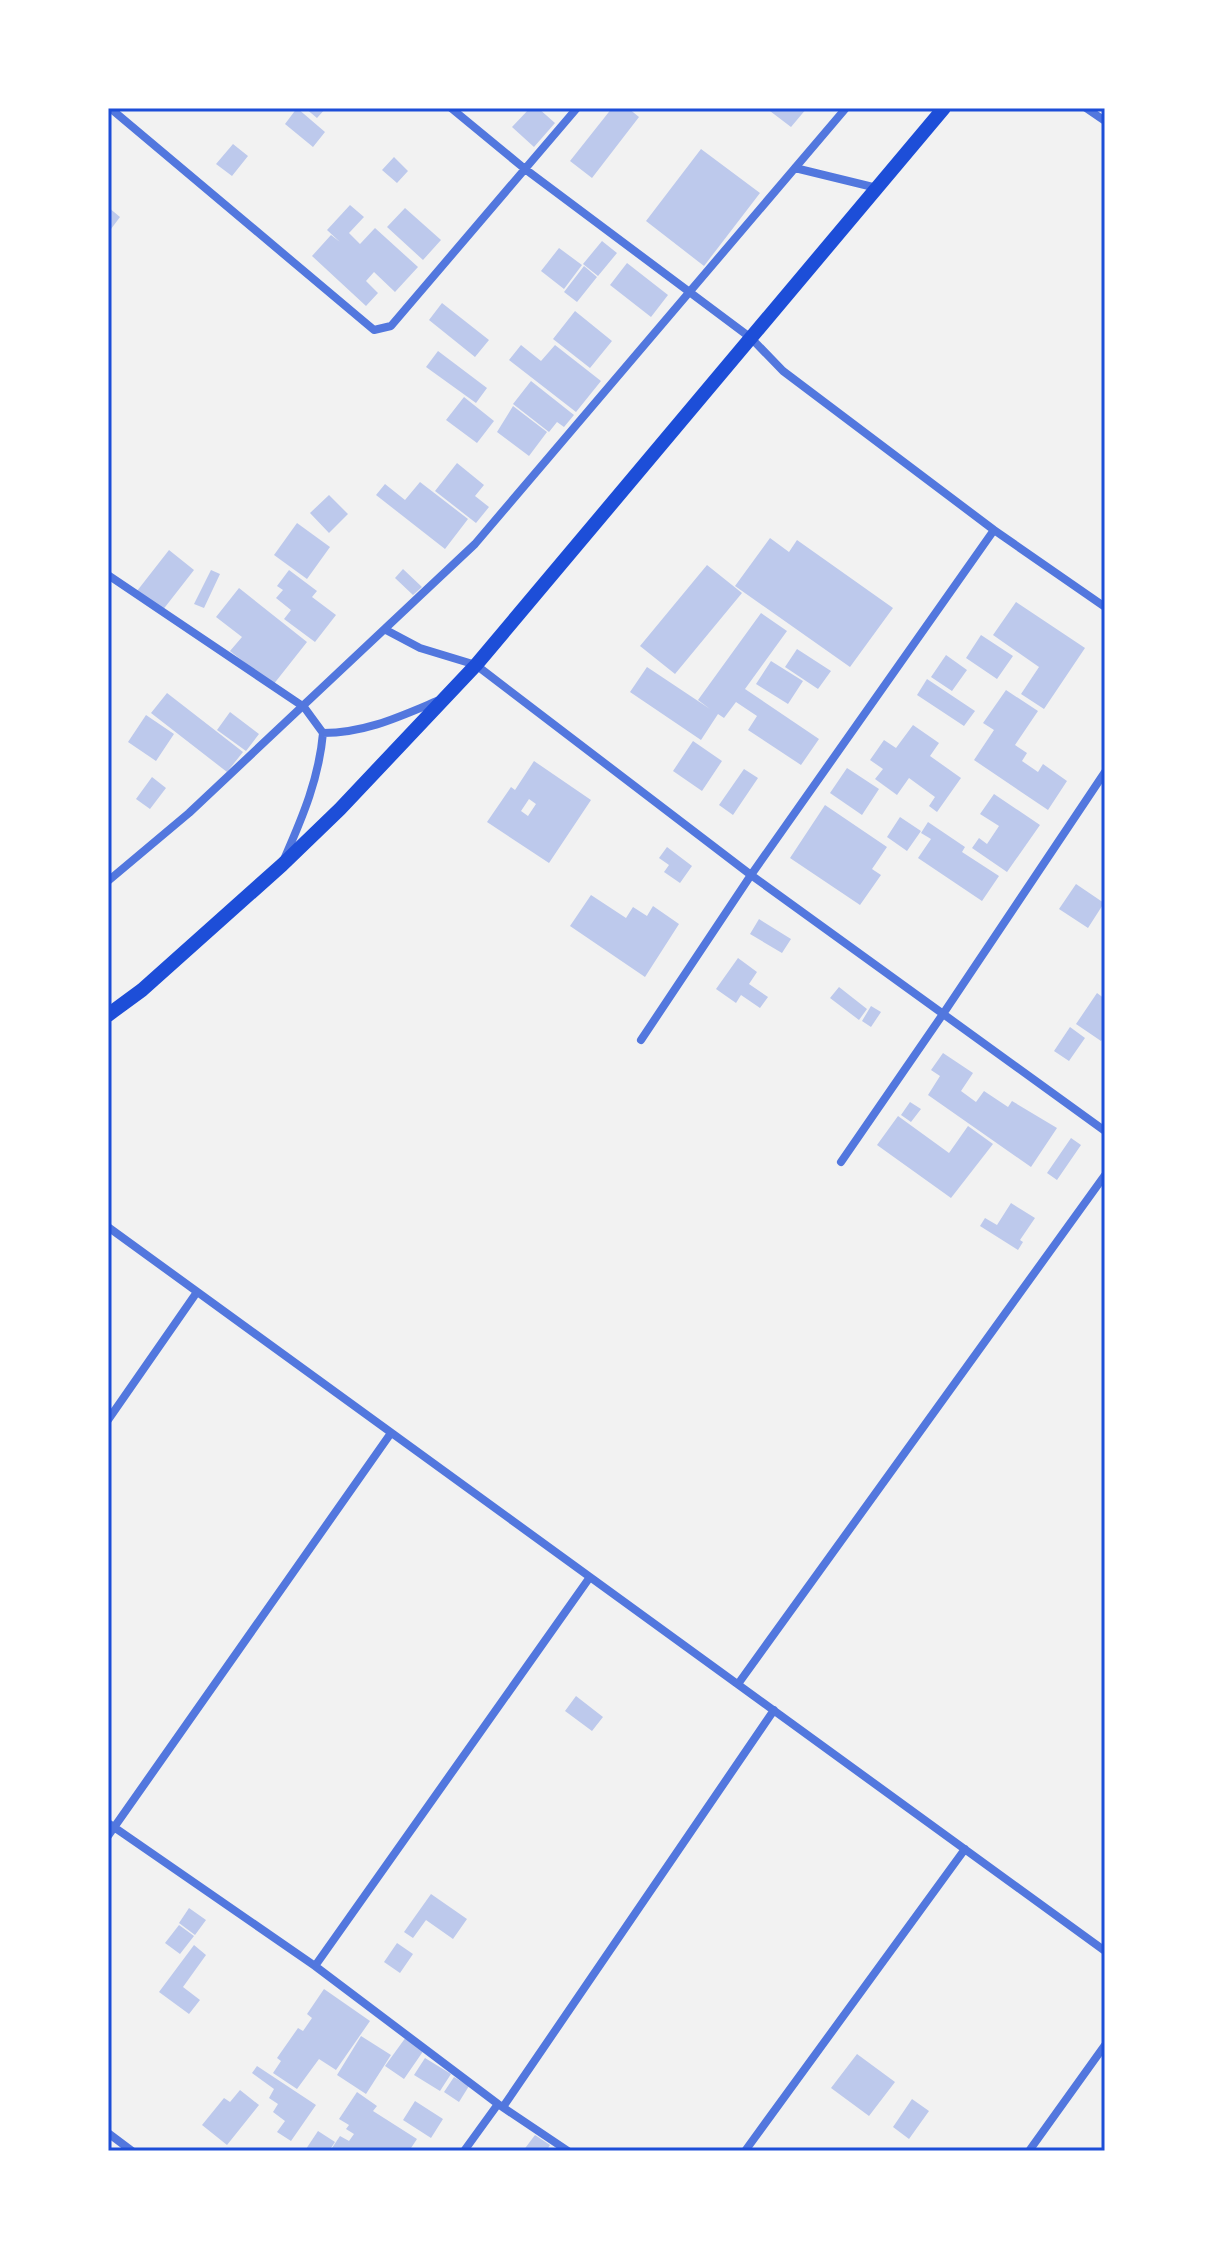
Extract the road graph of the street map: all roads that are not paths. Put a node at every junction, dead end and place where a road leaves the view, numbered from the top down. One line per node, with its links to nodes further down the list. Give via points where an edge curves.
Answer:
1 (451, 108): 9 (street)
2 (577, 108): 9 (street)
3 (846, 108): 8 (street)
4 (944, 108): 10 (highway)
5 (1086, 108): 7 (street)
6 (114, 109): 9 (street, via 374,330 391,326)
7 (1105, 121)
8 (795, 168): 10 (street); 11 (street)
9 (525, 169): 11 (street)
10 (877, 188): 12 (highway)
11 (690, 292): 12 (street); 16 (street, via 475,544)
12 (751, 338): 13 (street, via 783,371); 17 (highway)
13 (994, 530): 15 (street); 23 (street)
14 (108, 575): 19 (street)
15 (1105, 607)
16 (386, 630): 17 (street, via 420,648); 19 (street)
17 (476, 665): 18 (highway); 23 (street)
18 (445, 698): 20 (street, via 367,728); 22 (highway)
19 (304, 707): 20 (street); 24 (street)
20 (323, 733): 22 (street, via 311,797)
21 (1105, 772): 25 (street)
22 (282, 865): 26 (highway)
23 (751, 875): 25 (street); 27 (street)
24 (108, 881)
25 (943, 1014): 28 (street); 29 (street)
26 (108, 1015)
27 (641, 1040)
28 (1105, 1131)
29 (841, 1162)
30 (1105, 1175): 36 (street)
31 (108, 1227): 32 (street)
32 (197, 1292): 33 (street); 34 (street)
33 (108, 1420)
34 (391, 1433): 35 (street); 38 (street)
35 (590, 1577): 36 (street); 42 (street)
36 (738, 1684): 37 (street)
37 (774, 1710): 40 (street); 44 (street)
38 (111, 1825): 39 (street); 42 (street)
39 (108, 1836)
40 (965, 1849): 41 (street); 49 (street)
41 (1105, 1951)
42 (315, 1966): 44 (street)
43 (1105, 2045): 50 (street)
44 (500, 2105): 47 (street); 48 (street)
45 (108, 2133): 46 (street)
46 (132, 2151)
47 (464, 2151)
48 (568, 2151)
49 (745, 2151)
50 (1029, 2151)

